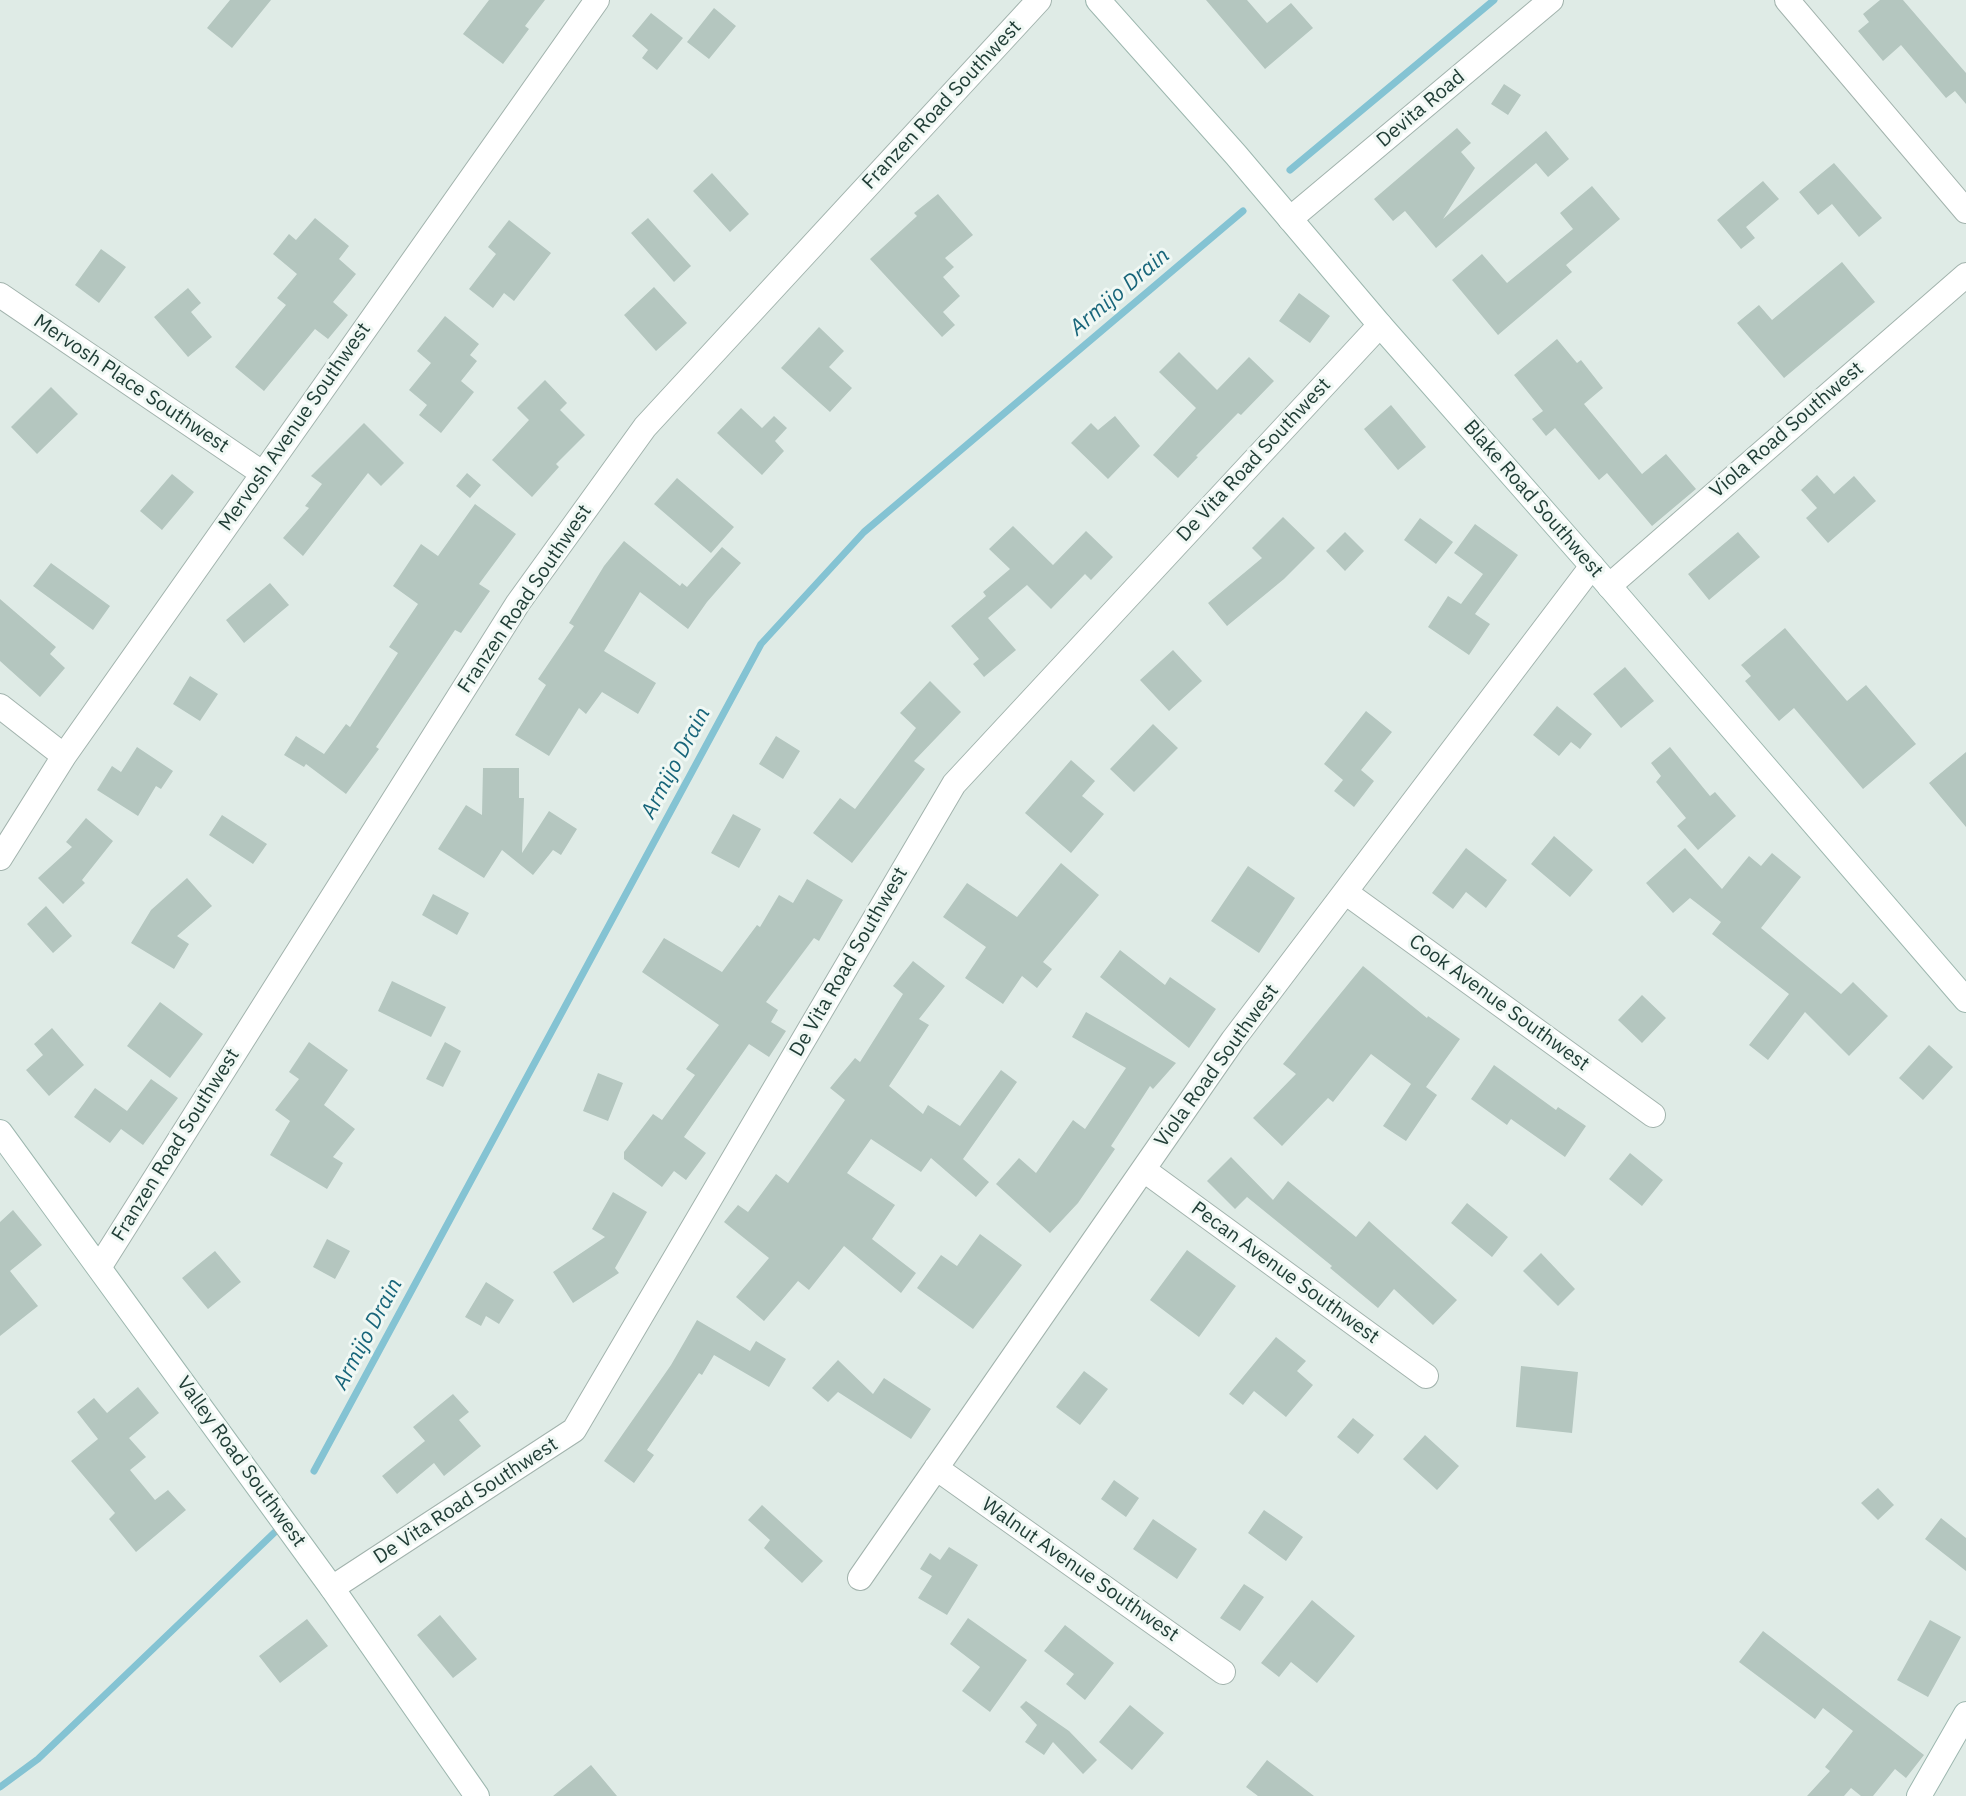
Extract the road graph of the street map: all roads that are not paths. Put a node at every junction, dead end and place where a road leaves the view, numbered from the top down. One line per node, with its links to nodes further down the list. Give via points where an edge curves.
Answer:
1 (597, 0): 11 (street, Mervosh Avenue Southwest)
2 (1039, 0): 22 (street, Franzen Road Southwest, via 636,439 518,603)
3 (1098, 0): 7 (street, Blake Road Southwest)
4 (1551, 0): 7 (street, Devita Road)
5 (1787, 0): 6 (street)
6 (1966, 211)
7 (1290, 219): 10 (street, Blake Road Southwest)
8 (1966, 275): 13 (street, Viola Road Southwest)
9 (0, 295): 11 (street, Mervosh Place Southwest)
10 (1380, 325): 12 (street, Blake Road Southwest); 26 (street, De Vita Road Southwest, via 954,784 574,1430)
11 (262, 473): 15 (street, Mervosh Avenue Southwest)
12 (1592, 566): 13 (street, Blake Road Southwest); 17 (street, Viola Road Southwest)
13 (1609, 586): 18 (street, Blake Road Southwest)
14 (0, 706): 15 (street)
15 (64, 756): 16 (street, Mervosh Avenue Southwest)
16 (0, 858)
17 (1345, 892): 19 (street, Cook Avenue Southwest); 21 (street, Viola Road Southwest, via 1233,1040)
18 (1966, 1000)
19 (1653, 1115)
20 (0, 1132): 22 (street, Valley Road Southwest)
21 (1144, 1170): 23 (street, Pecan Avenue Southwest); 24 (street, Viola Road Southwest)
22 (100, 1266): 26 (street, Valley Road Southwest)
23 (1426, 1376)
24 (936, 1468): 25 (street, Viola Road Southwest); 27 (street, Walnut Avenue Southwest)
25 (860, 1578)
26 (332, 1588): 29 (street, Valley Road Southwest)
27 (1223, 1672)
28 (1966, 1714): 30 (street)
29 (477, 1796)
30 (1919, 1796)

